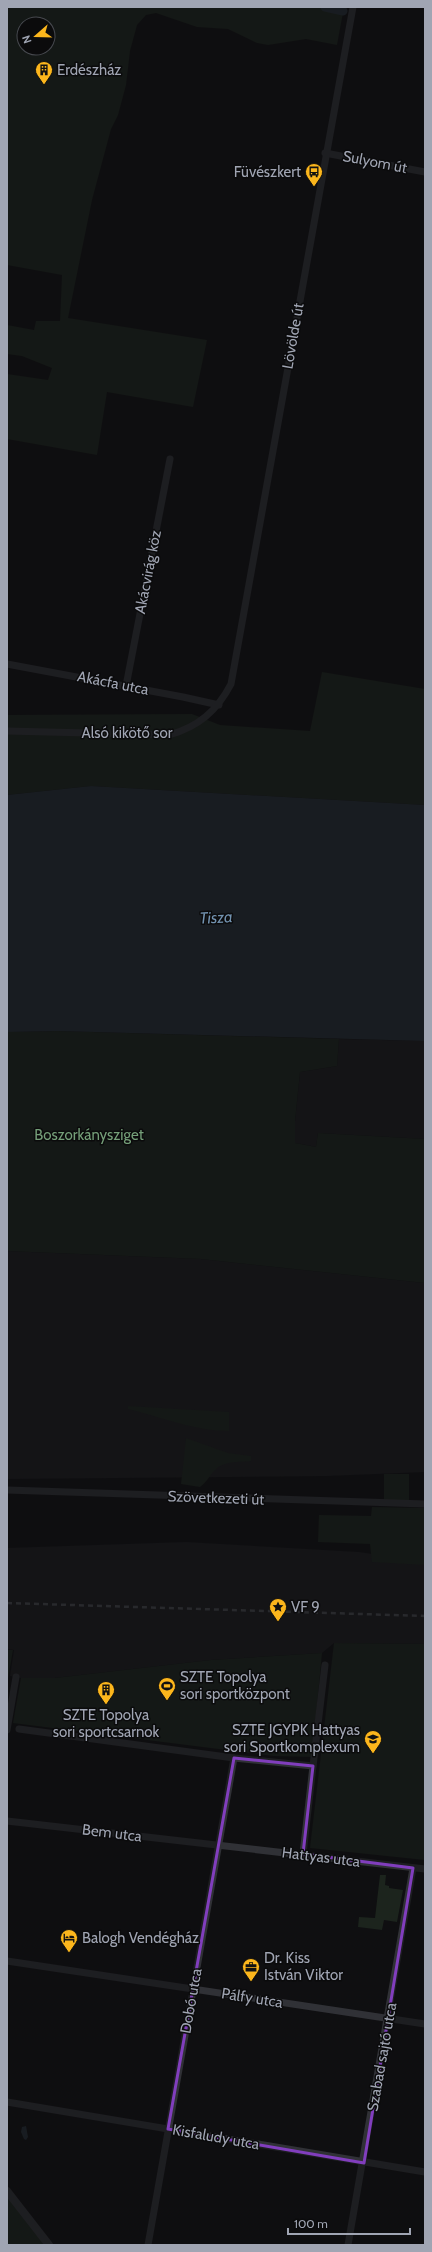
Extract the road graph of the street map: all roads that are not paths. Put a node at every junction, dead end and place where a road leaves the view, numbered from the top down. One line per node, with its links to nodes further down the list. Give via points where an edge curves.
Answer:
1 (353, 7): 2 (street, Lövölde út)
2 (325, 153): 3 (street, Sulyom út); 6 (street, Lövölde út)
3 (425, 172)
4 (170, 459): 7 (street, Akácvirág köz)
5 (7, 664): 7 (street, Akácfa utca)
6 (235, 666): 8 (street, Alsó kikötő sor, via 231,684)
7 (126, 686): 8 (street, Akácfa utca)
8 (219, 705): 9 (street, Alsó kikötő sor, via 198,724 168,735)
9 (7, 731)
10 (7, 1490): 11 (street, Szövetkezeti út)
11 (425, 1504)
12 (326, 1665): 17 (street)
13 (16, 1677): 15 (street)
14 (19, 1729): 16 (street)
15 (7, 1730)
16 (234, 1758): 17 (street); 19 (street, Dobó utca)
17 (313, 1766): 20 (street)
18 (7, 1821): 19 (street, Bem utca)
19 (217, 1846): 20 (street, Hattyas utca); 24 (street, Dobó utca)
20 (303, 1854): 21 (street, Hattyas utca)
21 (413, 1868): 22 (street, Hattyas utca); 25 (street, Szabad sajtó utca)
22 (425, 1869)
23 (7, 1961): 24 (street, Pálfy utca)
24 (194, 1988): 25 (street, Pálfy utca); 28 (street, Dobó utca)
25 (388, 2019): 26 (street, Pálfy utca); 29 (street, Szabad sajtó utca)
26 (425, 2024)
27 (7, 2102): 28 (street, Kisfaludy utca)
28 (168, 2129): 29 (street, Kisfaludy utca); 33 (street, Dobó utca)
29 (364, 2163): 30 (street, Kisfaludy utca); 34 (street, Szabad sajtó utca)
30 (425, 2172)
31 (7, 2191): 32 (street)
32 (49, 2245)
33 (148, 2245)
34 (348, 2245)

